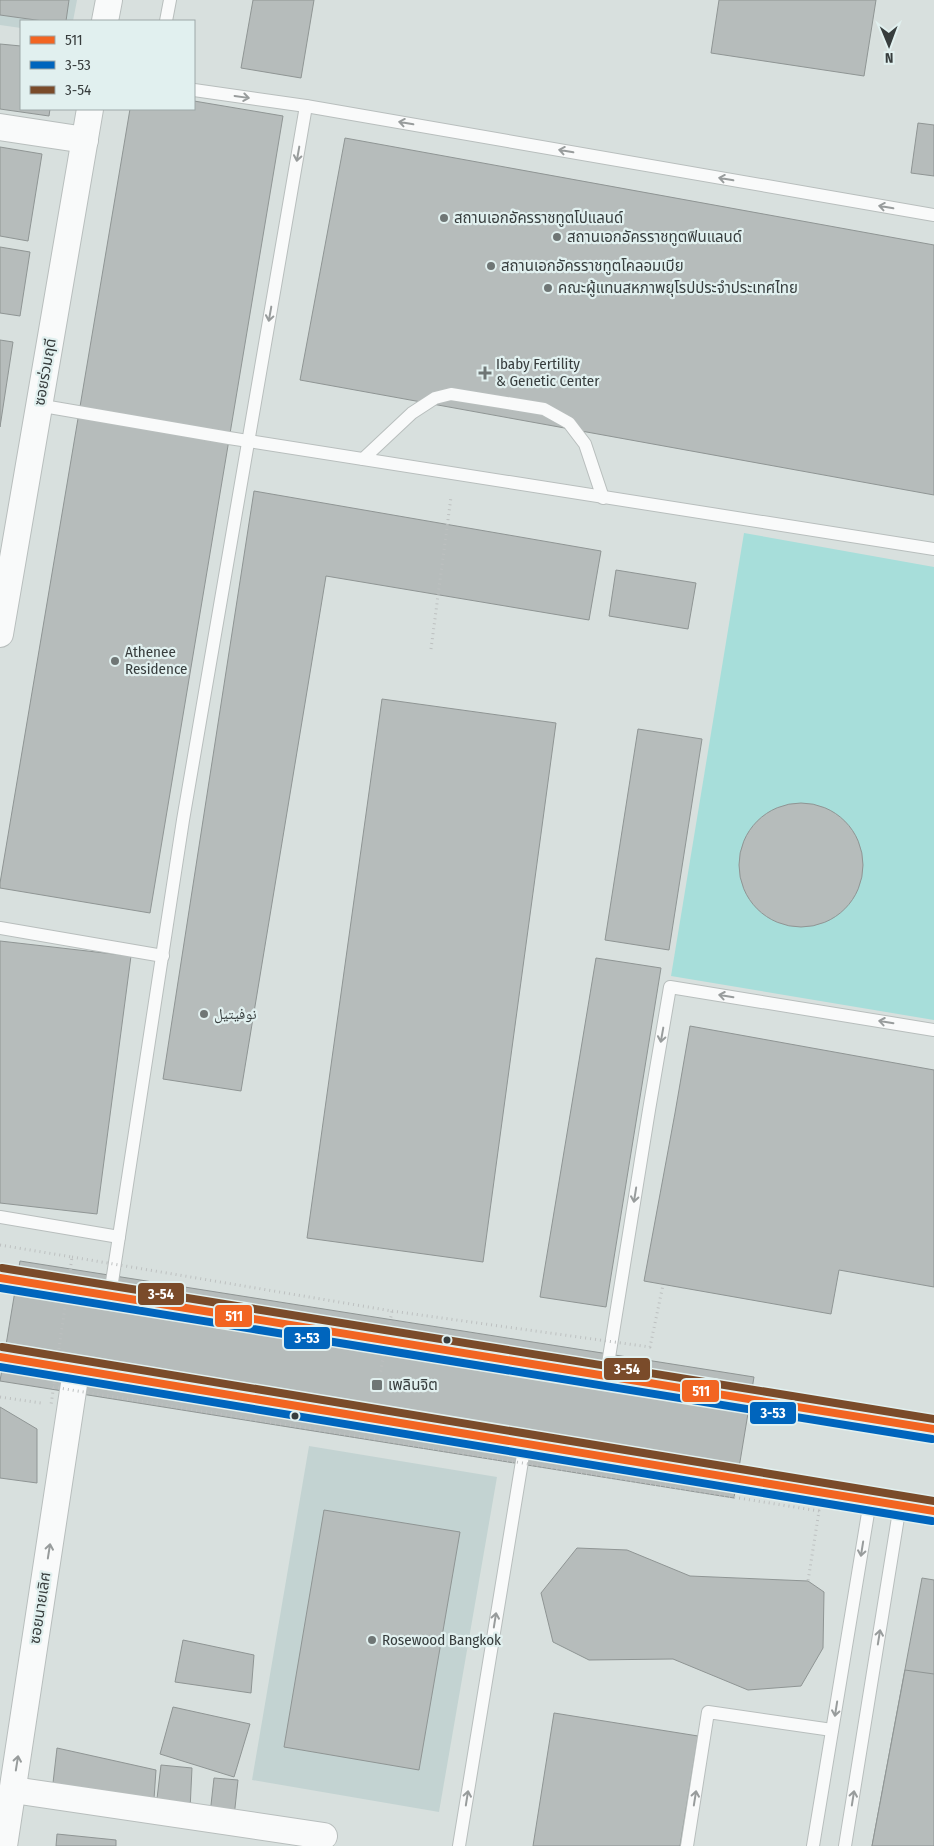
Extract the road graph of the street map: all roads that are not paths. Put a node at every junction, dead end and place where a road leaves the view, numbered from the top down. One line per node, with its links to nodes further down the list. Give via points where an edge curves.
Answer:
1 (109, 0): 3 (street)
2 (170, 0): 4 (lane)
3 (105, 20)
4 (166, 20)
5 (195, 90): 6 (lane, one-way to 6)
6 (306, 106): 10 (lane, one-way to 6); 12 (lane, one-way to 12)
7 (90, 110): 9 (street, ซอยร่วมฤดี)
8 (0, 127): 9 (street)
9 (85, 140): 11 (street, ซอยร่วมฤดี)
10 (934, 215)
11 (39, 408): 12 (lane, via 49,407); 16 (street, ซอยร่วมฤดี)
12 (248, 441): 13 (lane); 18 (lane)
13 (363, 459): 14 (lane); 14 (lane, via 412,412 434,398 451,394 534,407 569,423 585,444)
14 (603, 498): 15 (lane)
15 (934, 549)
16 (0, 634)
17 (0, 928): 18 (lane)
18 (162, 956): 21 (lane)
19 (934, 1030): 26 (lane, one-way to 26, via 670,986)
20 (0, 1217): 21 (lane)
21 (119, 1237): 23 (lane)
22 (0, 1278): 23 (main road)
23 (110, 1295): 26 (main road)
24 (0, 1358): 25 (main road)
25 (76, 1371): 28 (main road); 33 (street, ซอยนายเลิศ, one-way to 25)
26 (606, 1376): 27 (main road)
27 (934, 1429)
28 (525, 1443): 29 (main road); 36 (lane, one-way to 28)
29 (870, 1501): 30 (main road); 32 (lane, one-way to 32)
30 (900, 1505): 31 (main road); 39 (lane, one-way to 30)
31 (934, 1511)
32 (832, 1730): 37 (lane, one-way to 32, via 708,1712); 38 (lane)
33 (13, 1790): 34 (street); 35 (street, ซอยนายเลิศ)
34 (324, 1835)
35 (4, 1846)
36 (459, 1846)
37 (687, 1846)
38 (813, 1846)
39 (845, 1846)

